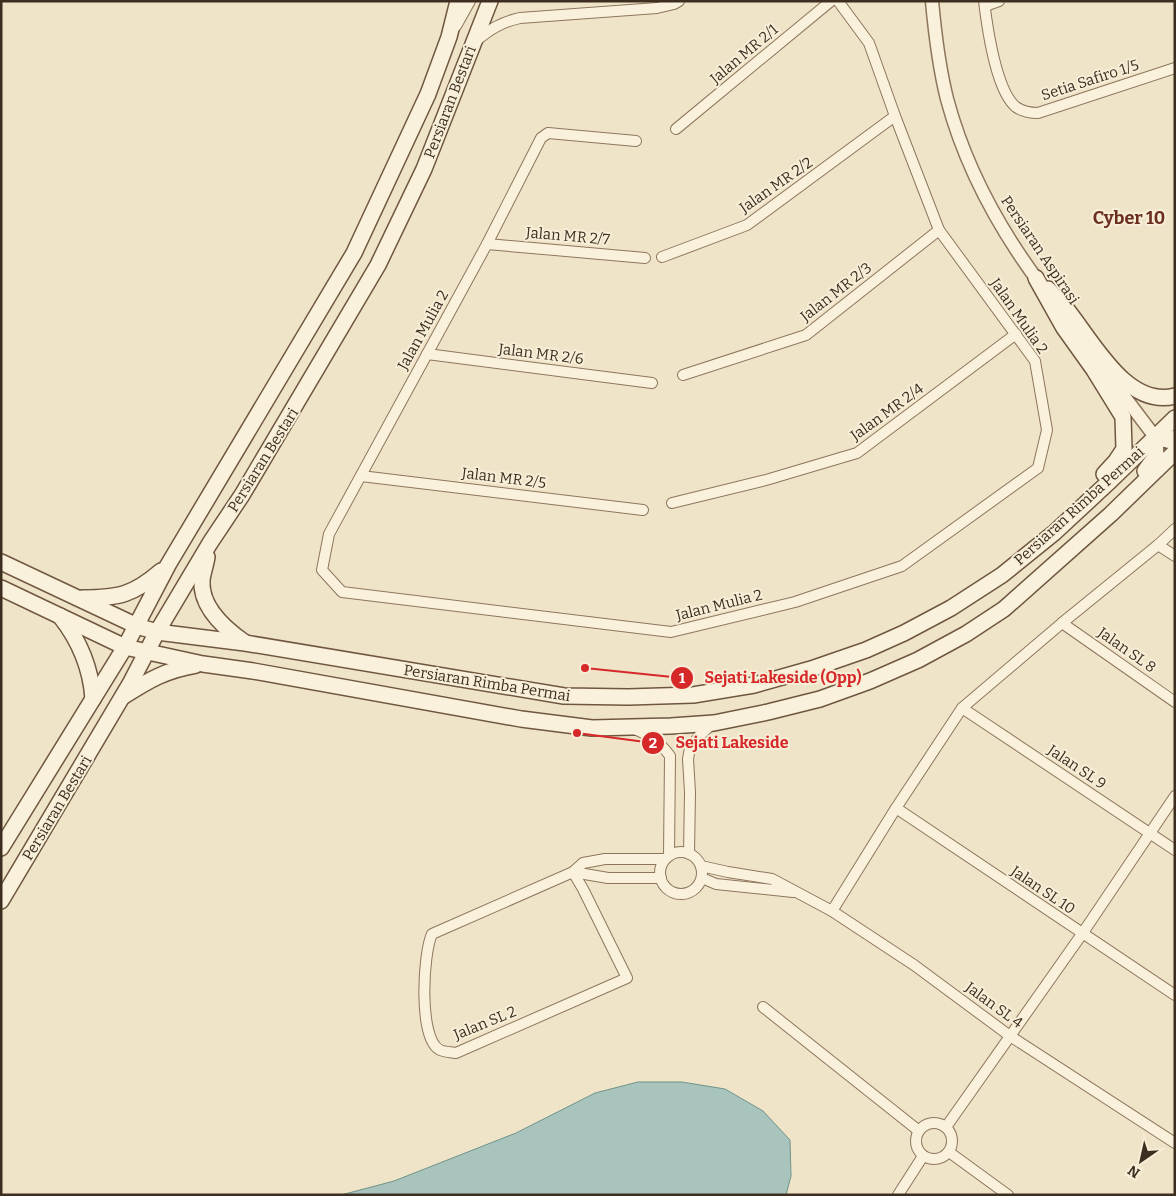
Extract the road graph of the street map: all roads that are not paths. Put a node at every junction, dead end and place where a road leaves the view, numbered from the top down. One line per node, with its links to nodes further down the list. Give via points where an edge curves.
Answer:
1 (458, 1): 10 (main road, Persiaran Bestari)
2 (470, 1): 10 (street)
3 (490, 1): 11 (main road, Persiaran Bestari)
4 (679, 1): 11 (street, via 657,8 505,21)
5 (831, 1): 14 (street, Jalan MR 2/1)
6 (838, 1): 13 (street, Jalan Mulia 2, via 869,43)
7 (932, 1): 20 (street, Persiaran Aspirasi, via 937,51 947,99 963,147 1001,226)
8 (999, 1): 9 (street)
9 (984, 4): 12 (street, Setia Safiro 1/5, via 1000,83 1015,106 1026,112 1038,113)
10 (449, 37): 38 (main road, Persiaran Bestari, via 428,94 354,253)
11 (472, 44): 34 (main road, Persiaran Bestari, via 424,169 378,265 258,470)
12 (1175, 68)
13 (895, 116): 16 (street, Jalan Mulia 2); 18 (street, Jalan MR 2/2, via 747,225)
14 (676, 129)
15 (636, 141): 17 (street, Jalan Mulia 2, via 548,134 541,138)
16 (940, 230): 21 (street, Jalan Mulia 2); 23 (street, Jalan MR 2/3, via 806,336)
17 (487, 244): 19 (street, Jalan MR 2/7); 22 (street, Jalan Mulia 2)
18 (662, 257)
19 (646, 258)
20 (1036, 278): 25 (main road, via 1064,305 1119,377 1151,396); 27 (street, Persiaran Aspirasi); 40 (main road, via 1064,328 1123,417 1124,449 1116,461)
21 (1016, 334): 30 (street, Jalan Mulia 2, via 1035,361 1047,430 1038,468 902,566 795,602 671,632 342,592 322,570 329,534); 31 (street, Jalan MR 2/4, via 857,453)
22 (427, 354): 24 (street, Jalan MR 2/6); 30 (street, Jalan Mulia 2)
23 (683, 375)
24 (652, 383)
25 (1175, 396)
26 (1175, 418): 27 (main road, Persiaran Rimba Permai)
27 (1155, 437): 28 (main road, via 1171,441); 39 (main road, via 1156,456 1146,470 1093,519); 40 (main road, Persiaran Rimba Permai, via 1054,533)
28 (1175, 438)
29 (1175, 452): 39 (main road, Persiaran Rimba Permai)
30 (361, 476): 32 (street, Jalan MR 2/5)
31 (672, 504)
32 (643, 510)
33 (1175, 529): 35 (street)
34 (210, 543): 46 (main road, Persiaran Bestari); 47 (main road, via 202,580 203,592 218,621)
35 (1158, 544): 36 (street); 44 (street)
36 (1175, 556)
37 (1, 562): 42 (main road, Persiaran Rimba Permai)
38 (168, 565): 42 (main road, via 144,586 127,594); 45 (main road, Persiaran Bestari)
39 (1046, 572): 55 (main road, Persiaran Rimba Permai, via 1004,609 918,660 820,699)
40 (1002, 575): 47 (main road, Persiaran Rimba Permai, via 951,608 866,650 754,685 693,694 564,696)
41 (1, 588): 43 (main road, Persiaran Rimba Permai)
42 (78, 598): 45 (main road, Persiaran Rimba Permai)
43 (59, 615): 48 (main road, Persiaran Rimba Permai); 52 (main road, via 84,658)
44 (1062, 623): 53 (street, Jalan SL 8); 54 (street)
45 (137, 626): 46 (main road, Persiaran Rimba Permai); 48 (main road, Persiaran Bestari)
46 (157, 632): 47 (main road, Persiaran Rimba Permai); 49 (main road, Persiaran Bestari)
47 (245, 643)
48 (125, 647): 49 (main road, Persiaran Rimba Permai); 52 (main road, Persiaran Bestari)
49 (147, 652): 50 (main road, Persiaran Rimba Permai); 51 (main road, Persiaran Bestari)
50 (203, 664): 51 (main road, via 158,675); 56 (main road, Persiaran Rimba Permai, via 521,719 592,728)
51 (122, 696): 69 (main road, Persiaran Bestari)
52 (93, 699): 60 (main road, Persiaran Bestari)
53 (1175, 702)
54 (962, 708): 58 (street); 59 (street, Jalan SL 9)
55 (714, 723): 56 (main road, Persiaran Rimba Permai); 62 (street, via 690,748)
56 (630, 727): 63 (street, via 653,737 670,756)
57 (1175, 796): 59 (street)
58 (896, 808): 70 (street); 71 (street, Jalan SL 10)
59 (1149, 833): 61 (street, Jalan SL 9); 71 (street)
60 (1, 848)
61 (1175, 850)
62 (689, 854): 63 (street, via 679,852); 64 (street)
63 (667, 858): 65 (street, Jalan SL 2, via 583,863); 66 (street, via 661,868)
64 (701, 866): 67 (street); 68 (street, Jalan SL 4, via 772,879)
65 (573, 872): 65 (street, Jalan SL 2, via 627,978 456,1053 440,1050 430,1040 424,1014 427,950 432,934); 66 (street, via 608,878)
66 (661, 878): 67 (street, via 666,888 681,894 696,888)
67 (702, 878): 68 (street, Jalan SL 4, via 716,884)
68 (796, 892): 70 (street, Jalan SL 4)
69 (1, 901)
70 (832, 911): 74 (street, Jalan SL 4)
71 (1082, 934): 72 (street, Jalan SL 10); 74 (street)
72 (1175, 994)
73 (762, 1007): 76 (street)
74 (1010, 1036): 75 (street); 77 (street, Jalan SL 4)
75 (946, 1128): 76 (street, via 940,1124 928,1124); 78 (street, via 952,1136)
76 (919, 1131): 79 (street, via 917,1147)
77 (1175, 1143)
78 (949, 1152): 79 (street, via 940,1159); 81 (street)
79 (923, 1156): 80 (street)
80 (898, 1195)
81 (1008, 1195)

